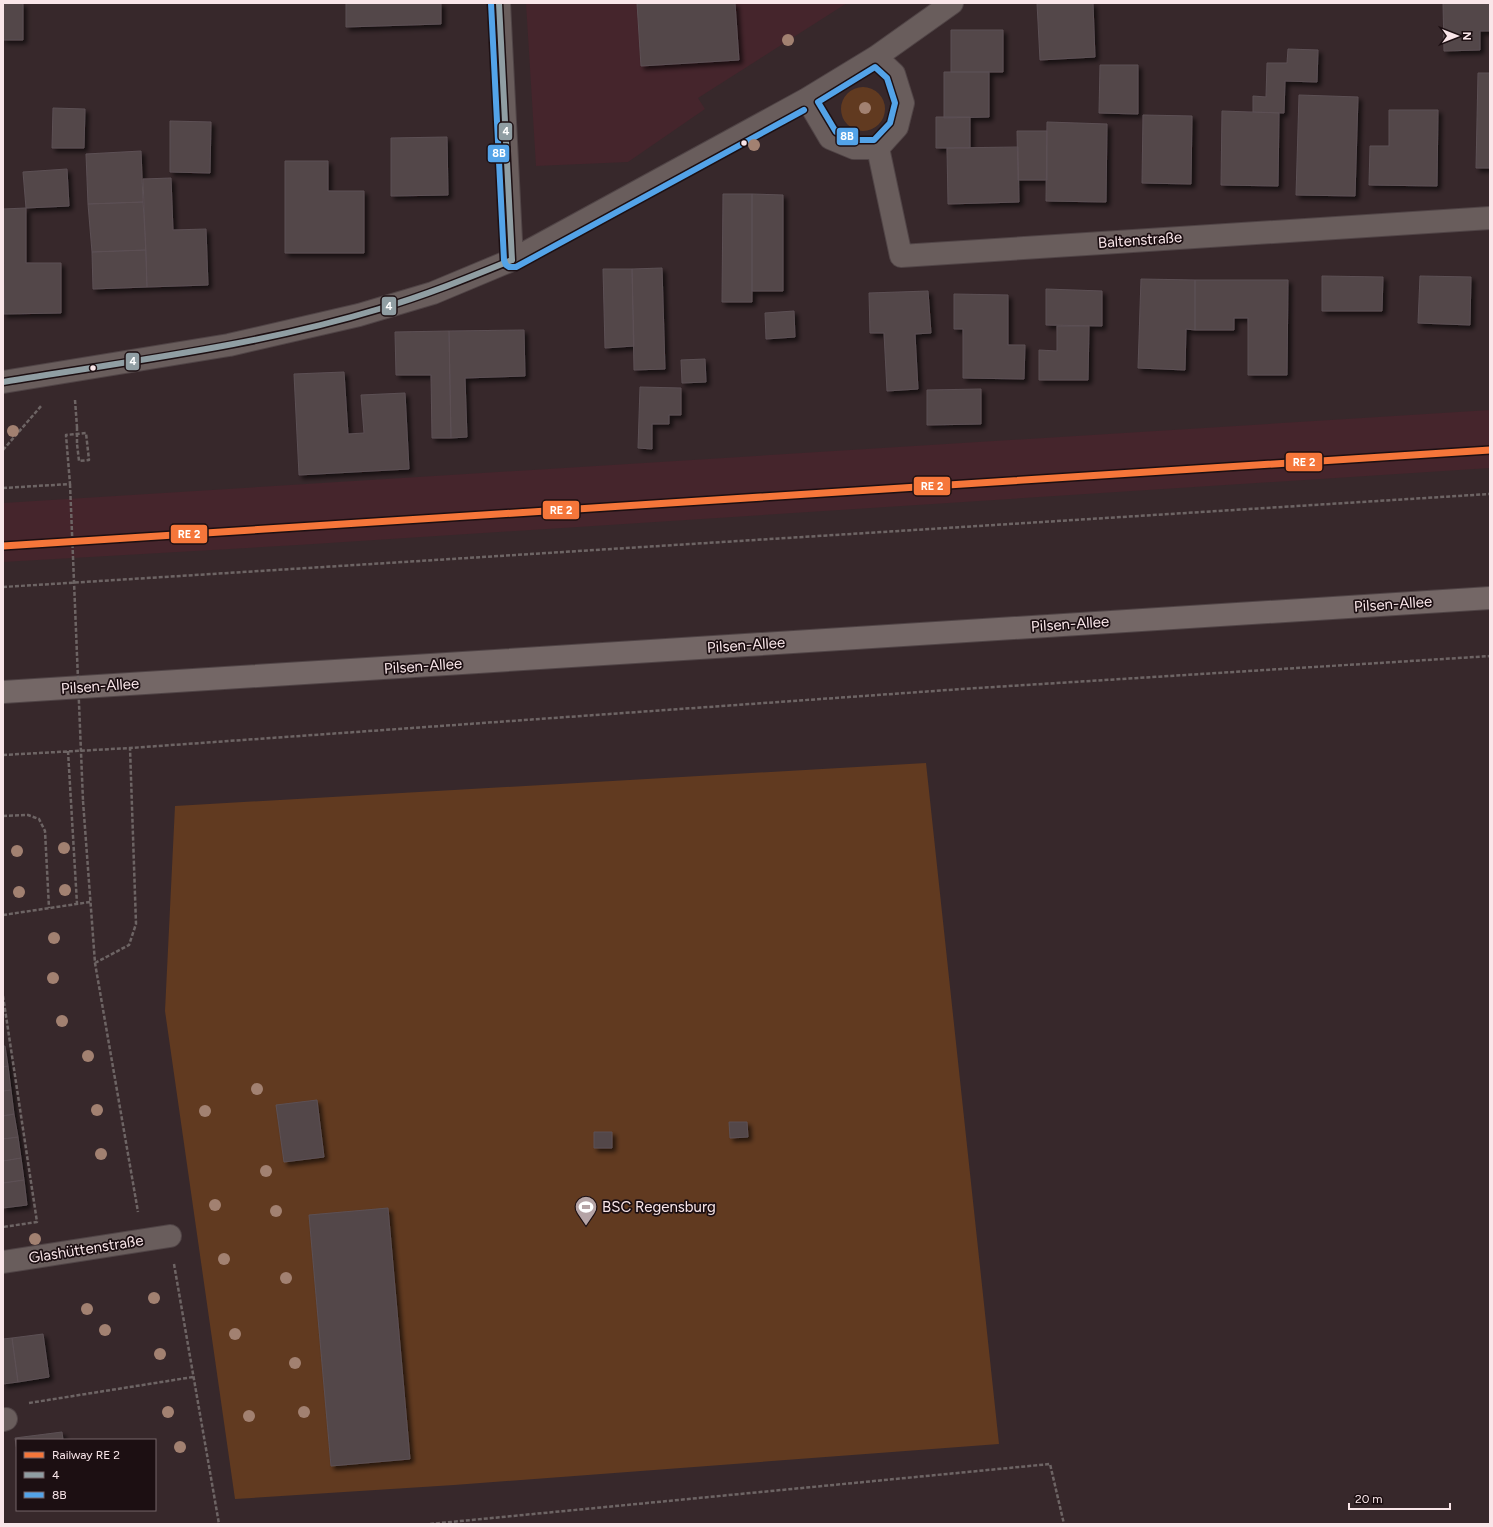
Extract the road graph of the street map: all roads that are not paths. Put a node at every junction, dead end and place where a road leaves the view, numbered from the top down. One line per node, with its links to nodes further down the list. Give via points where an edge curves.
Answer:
1 (499, 3): 7 (street)
2 (952, 3): 3 (street)
3 (876, 56): 4 (street); 5 (street, via 894,74 902,103 897,126)
4 (807, 99): 5 (street, via 830,138 854,148); 7 (street)
5 (878, 148): 6 (street, Baltenstraße, via 901,256)
6 (1490, 218)
7 (512, 260): 8 (street, via 433,293 359,315 229,345)
8 (3, 382)
9 (1490, 598): 10 (main road, Pilsen-Allee)
10 (3, 692)
11 (170, 1236): 12 (street, Glashüttenstraße)
12 (3, 1262)

